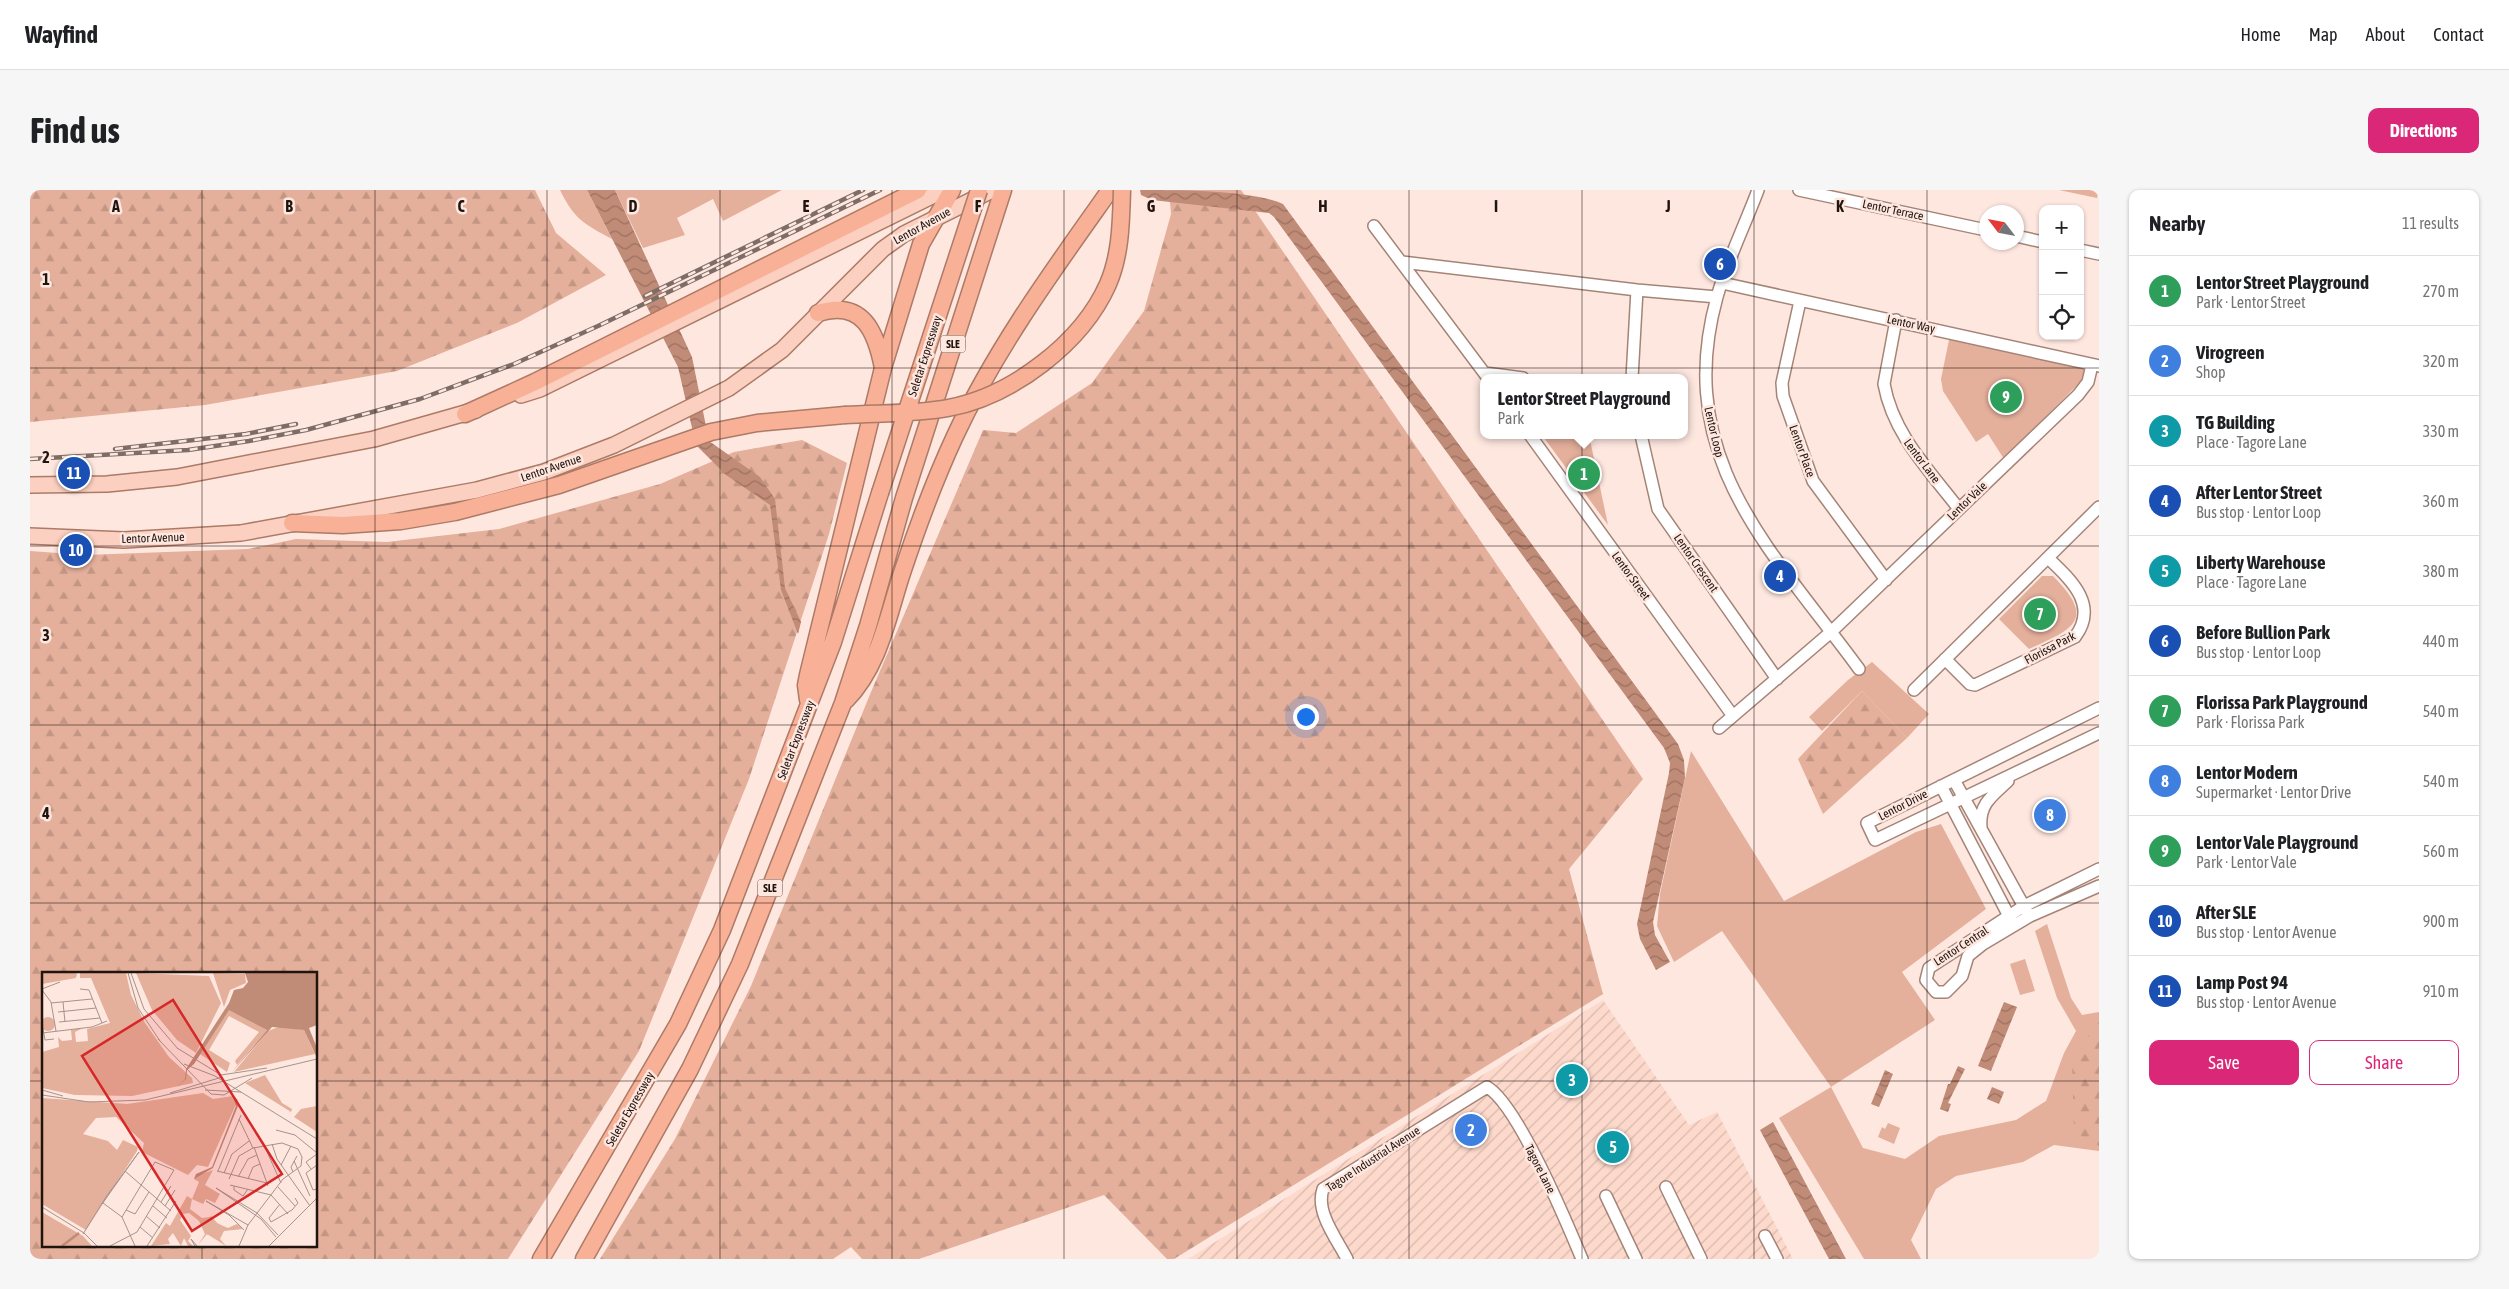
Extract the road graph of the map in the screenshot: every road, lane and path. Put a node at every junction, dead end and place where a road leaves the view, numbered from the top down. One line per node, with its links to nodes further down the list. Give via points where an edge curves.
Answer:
1 (918, 190): 25 (highway)
2 (944, 190): 25 (main road, Lentor Avenue, via 689,315)
3 (952, 190): 11 (highway)
4 (979, 190): 46 (highway, Seletar Expressway / SLE, bridge)
5 (992, 190): 11 (main road, Lentor Avenue)
6 (1004, 190): 45 (highway, Seletar Expressway / SLE, via 904,498)
7 (1110, 190): 45 (highway, via 990,365 926,507 874,659 860,687)
8 (1122, 190): 36 (highway, bridge, via 1115,262 1108,283 1090,315 1075,334 1043,362 969,403 947,409 809,417 738,426 681,441 529,494 428,516 351,524)
9 (1758, 190): 19 (street, Lentor Loop)
10 (1799, 190): 13 (street, Lentor Terrace)
11 (934, 218): 23 (main road, Lentor Avenue, via 883,249); 27 (highway, via 921,244)
12 (1374, 226): 18 (street)
13 (1979, 229)
14 (2024, 238): 15 (street)
15 (2039, 241)
16 (2084, 251): 17 (street)
17 (2099, 254)
18 (1402, 262): 20 (street); 28 (street)
19 (1722, 283): 21 (street, Lentor Loop); 22 (street, Lentor Way)
20 (1637, 290): 21 (street); 29 (street)
21 (1717, 296): 40 (street, Lentor Loop, via 1708,342 1707,400 1718,455 1745,514)
22 (1800, 301): 24 (street, Lentor Way); 39 (street, Lentor Place, via 1782,383 1783,396 1813,481)
23 (818, 313): 27 (highway, via 842,310 859,316 872,330); 36 (main road, Lentor Avenue, via 782,350 729,388 597,452 544,472 477,490)
24 (1896, 320): 26 (street, Lentor Way); 35 (street, Lentor Lane, via 1886,369 1886,394 1909,446)
25 (646, 331): 30 (highway)
26 (2096, 365): 35 (street, Lentor Vale, via 2078,395)
27 (883, 368): 46 (highway, via 808,675)
28 (1485, 374)
29 (1632, 374)
30 (465, 414): 33 (main road, via 365,441 177,477 108,484)
31 (1533, 439): 48 (street, Lentor Street)
32 (1642, 439): 43 (street, Lentor Crescent, via 1658,509)
33 (30, 486)
34 (2099, 507): 38 (street)
35 (1959, 509): 39 (street, Lentor Vale)
36 (292, 523): 37 (main road, Lentor Avenue, via 241,533 156,539)
37 (30, 536)
38 (2048, 558): 41 (street); 41 (street, Florissa Park, via 2084,596 2086,611 2082,630 2075,637 1975,685 1970,684)
39 (1886, 580): 40 (street, Lentor Vale)
40 (1831, 632): 42 (street, Lentor Loop); 43 (street)
41 (1945, 659): 44 (street)
42 (1859, 669)
43 (1777, 679): 48 (street)
44 (1914, 690)
45 (843, 703): 67 (highway, Seletar Expressway / SLE, via 740,964 690,1068)
46 (809, 707): 66 (highway, Seletar Expressway / SLE, via 722,930 678,1024)
47 (2099, 708): 52 (street, Lentor Drive)
48 (1733, 716): 49 (street)
49 (1719, 728)
50 (2099, 733): 51 (street, Lentor Drive)
51 (2015, 775): 54 (street, Lentor Drive); 56 (street, via 1990,797 1980,814)
52 (1954, 780): 53 (street, Lentor Drive); 54 (street)
53 (1941, 786): 55 (street); 55 (street, Lentor Drive, via 1867,823 1875,840)
54 (1964, 797): 55 (street, Lentor Drive); 56 (street)
55 (1950, 804): 61 (street)
56 (1981, 828): 59 (street)
57 (2099, 869): 59 (street, Lentor Central)
58 (2099, 886): 60 (street, Lentor Central)
59 (2024, 906): 60 (street); 61 (street, Lentor Central)
60 (2030, 916): 61 (street, Lentor Central)
61 (2012, 921): 61 (street, Lentor Central, via 1968,956 1962,976 1946,992 1936,992 1926,980 1929,968)
62 (1487, 1087): 68 (street, Tagore Industrial Avenue, via 1323,1189 1321,1208); 69 (street, Tagore Lane, via 1504,1100 1538,1162)
63 (1666, 1187): 71 (street)
64 (1606, 1196): 70 (street)
65 (1765, 1236): 72 (street)
66 (541, 1259)
67 (584, 1259)
68 (1347, 1259)
69 (1582, 1259)
70 (1636, 1259)
71 (1701, 1259)
72 (1778, 1259)

